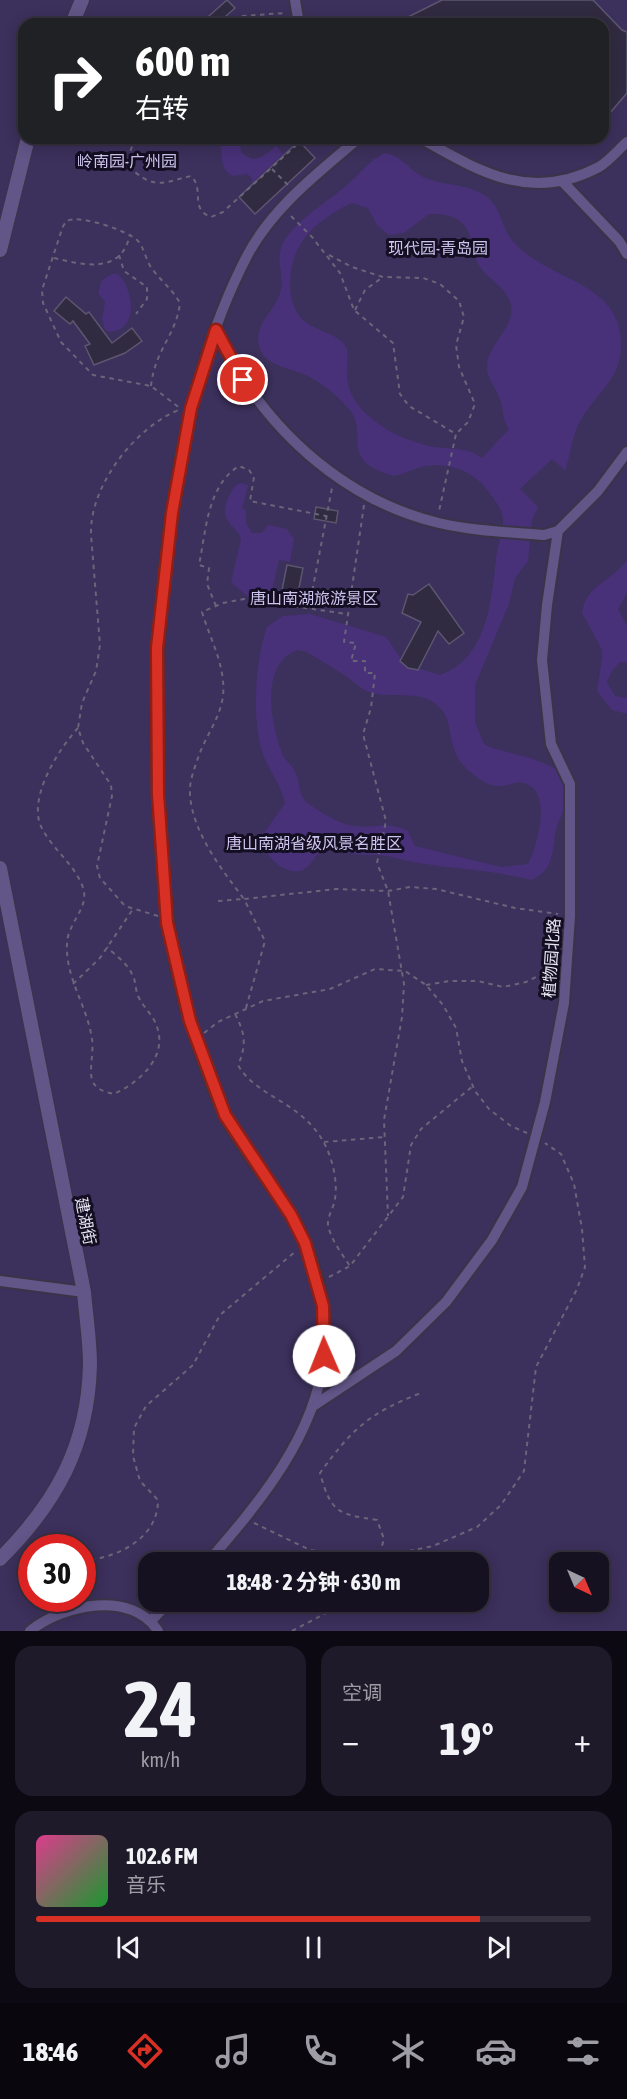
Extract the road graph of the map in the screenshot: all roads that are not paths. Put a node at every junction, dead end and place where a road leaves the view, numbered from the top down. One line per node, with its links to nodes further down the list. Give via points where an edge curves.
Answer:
1 (82, 0): 2 (street)
2 (74, 18)
3 (627, 142): 7 (street, via 600,166)
4 (26, 144): 8 (street)
5 (351, 144): 10 (street, via 296,193 267,226 247,255)
6 (431, 144): 7 (street, via 510,182)
7 (562, 181): 9 (street)
8 (0, 250)
9 (627, 254)
10 (216, 330): 12 (street, via 243,380 265,410 308,454 366,495 437,522 544,535); 16 (street, via 186,408 157,648 158,794 167,918 190,1021 225,1115 291,1215 318,1283 323,1306 324,1356)
11 (627, 452): 12 (street, via 598,491)
12 (558, 531): 16 (street, 植物园北路, via 542,660 551,744 570,784 570,916 564,1003 522,1187 492,1240 446,1302 396,1350)
13 (0, 868): 15 (street, 建湖街)
14 (0, 1281): 15 (street)
15 (84, 1292): 18 (street, 建湖街, via 90,1363 81,1431 58,1490)
16 (313, 1406): 17 (street, via 293,1448 245,1519)
17 (216, 1552)
18 (0, 1559)
19 (160, 1612): 20 (street)
20 (151, 1621): 21 (street, via 127,1607 97,1605 68,1611); 22 (street)
21 (30, 1631)
22 (158, 1631)

